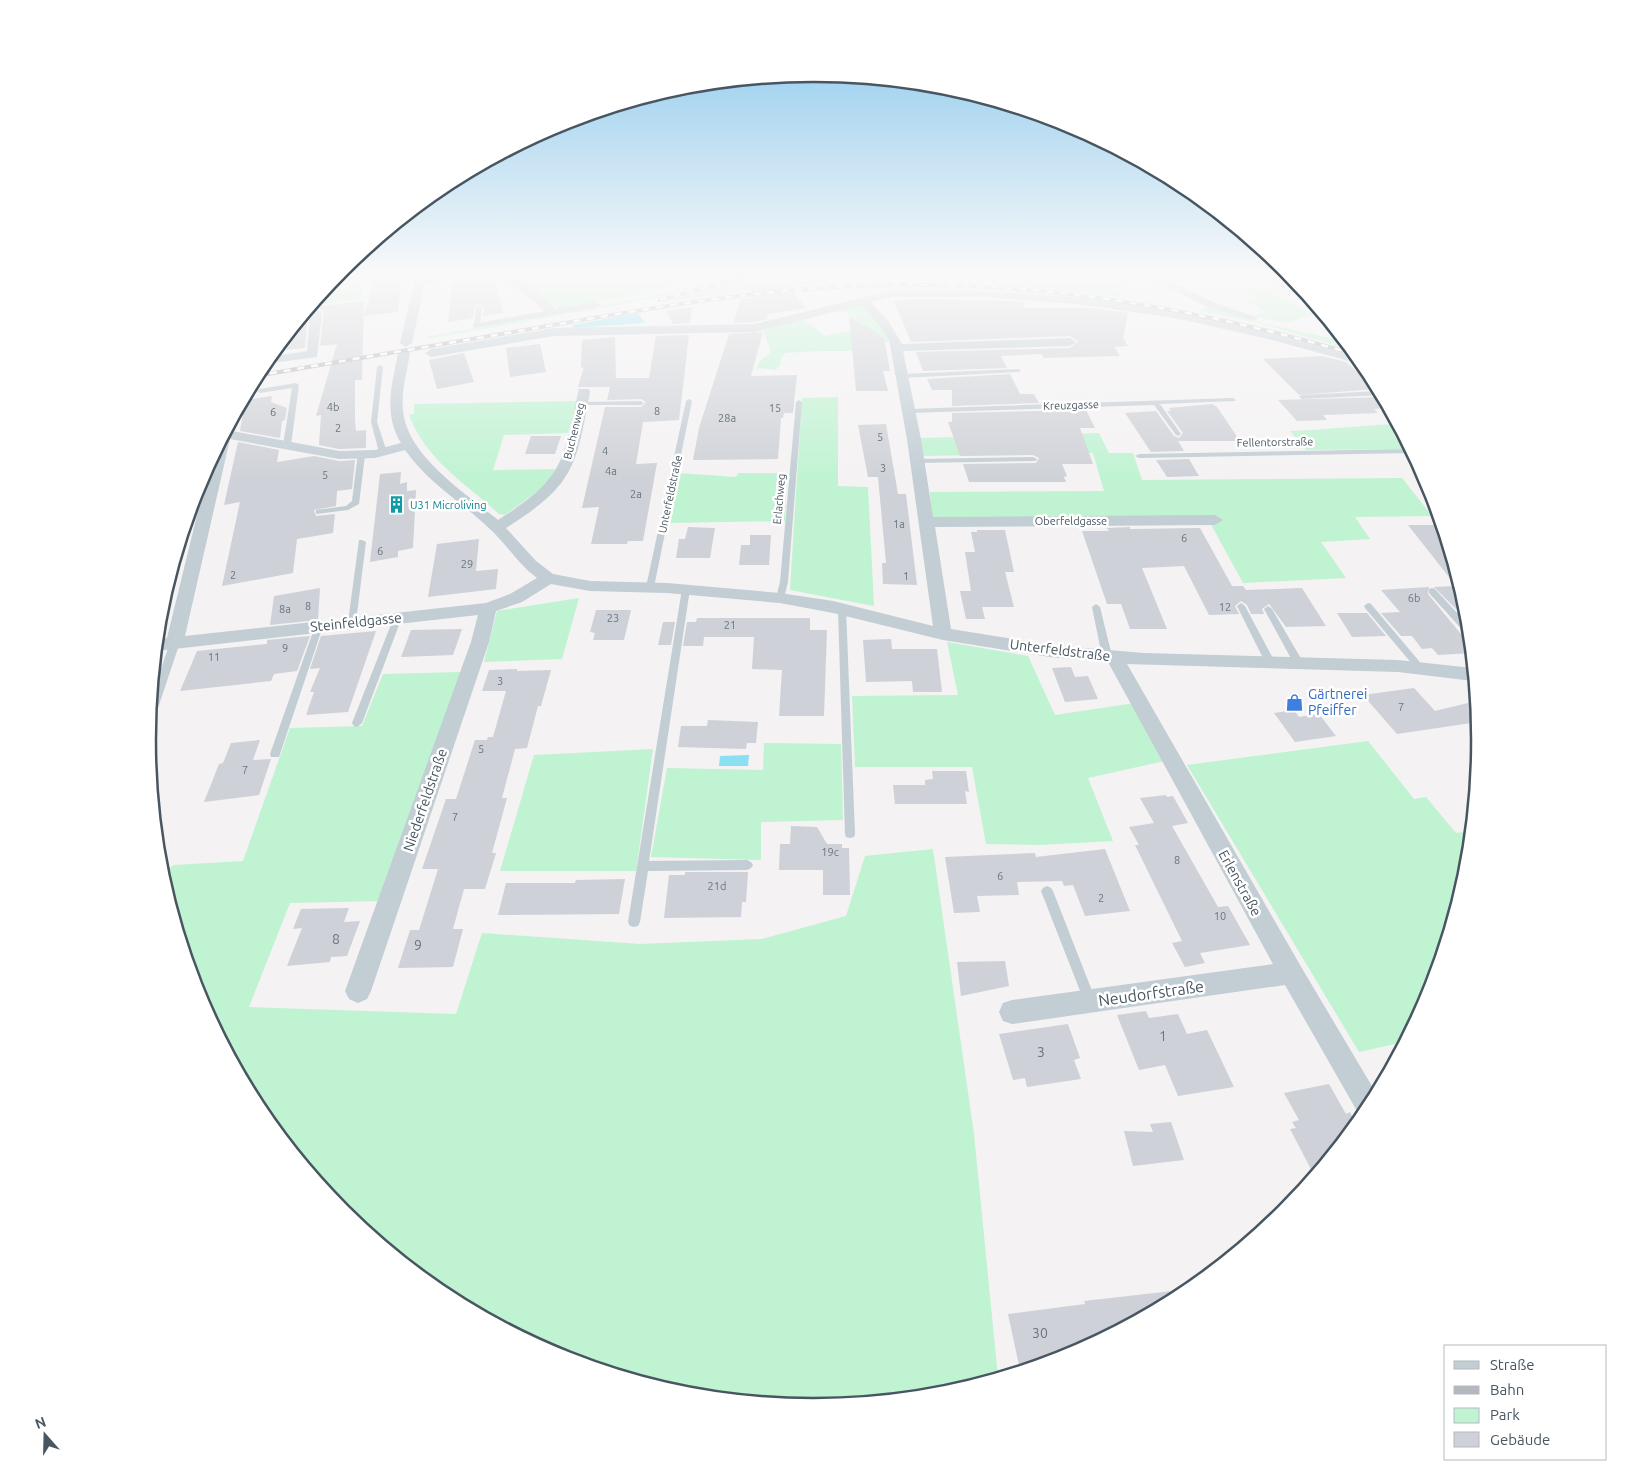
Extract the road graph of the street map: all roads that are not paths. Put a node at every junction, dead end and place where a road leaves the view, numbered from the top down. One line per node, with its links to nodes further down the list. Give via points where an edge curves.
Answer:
1 (314, 344): 10 (street, via 313,354)
2 (406, 344): 27 (street, Unterfeldstraße, via 396,406 400,427)
3 (486, 344): 8 (street)
4 (895, 344): 7 (street)
5 (1010, 344): 7 (street)
6 (1302, 344): 9 (street)
7 (896, 348): 13 (street)
8 (431, 353)
9 (1348, 358)
10 (278, 359)
11 (380, 367): 29 (lane, via 374,422)
12 (1018, 371): 13 (lane)
13 (902, 376): 23 (street)
14 (260, 391): 26 (lane, via 296,385)
15 (1372, 393): 16 (lane)
16 (1302, 397)
17 (582, 398): 22 (lane); 38 (street, Buchenweg, via 562,474 520,513)
18 (1232, 400): 21 (lane, Kreuzgasse)
19 (689, 401): 41 (lane, Unterfeldstraße)
20 (799, 402): 44 (lane, Erlachweg)
21 (1155, 402): 23 (lane, Kreuzgasse); 24 (lane)
22 (641, 403)
23 (909, 412): 32 (street)
24 (1178, 434)
25 (231, 435): 26 (street)
26 (287, 445): 30 (street, via 340,455)
27 (409, 445): 29 (street); 38 (street, Unterfeldstraße, via 432,473)
28 (1404, 451): 31 (lane, Fellentorstraße)
29 (383, 452): 30 (street)
30 (361, 455): 35 (lane, via 356,502 348,508)
31 (1139, 456)
32 (917, 460): 33 (lane); 37 (street)
33 (1033, 460)
34 (217, 464): 56 (street)
35 (319, 512)
36 (1216, 520): 37 (street, Oberfeldgasse)
37 (926, 522): 55 (street)
38 (497, 527): 40 (street, Unterfeldstraße, via 530,565)
39 (362, 542): 53 (lane)
40 (548, 578): 41 (street, Unterfeldstraße, via 590,586); 48 (street, Steinfeldgasse, via 516,598)
41 (650, 587): 42 (street, Unterfeldstraße)
42 (686, 589): 44 (street, Unterfeldstraße); 68 (lane)
43 (1432, 590): 52 (lane)
44 (780, 598): 49 (street, Unterfeldstraße)
45 (1241, 606): 59 (lane)
46 (1368, 606): 61 (lane)
47 (1096, 607): 58 (lane)
48 (488, 608): 51 (street, Steinfeldgasse); 72 (street, Niederfeldstraße, via 476,655)
49 (842, 609): 55 (street, Unterfeldstraße); 66 (lane)
50 (1268, 609): 60 (lane)
51 (398, 617): 53 (street, Steinfeldgasse); 64 (lane)
52 (1460, 621)
53 (352, 622): 54 (street, Steinfeldgasse)
54 (319, 626): 56 (street, Steinfeldgasse); 65 (lane)
55 (943, 634): 58 (street, Unterfeldstraße)
56 (175, 642): 57 (street, Steinfeldgasse); 63 (lane)
57 (164, 644)
58 (1111, 657): 59 (street, Unterfeldstraße); 71 (street, Erlenstraße)
59 (1270, 662): 60 (street, Unterfeldstraße)
60 (1298, 662): 61 (street, Unterfeldstraße)
61 (1421, 669): 62 (street, Unterfeldstraße)
62 (1467, 674)
63 (157, 695)
64 (357, 722)
65 (275, 754)
66 (850, 834)
67 (747, 864): 68 (lane)
68 (643, 866): 70 (lane)
69 (1047, 891): 73 (lane)
70 (634, 922)
71 (1291, 973): 73 (street, Neudorfstraße); 75 (street, Erlenstraße)
72 (358, 991)
73 (1090, 1001): 74 (street, Neudorfstraße)
74 (1012, 1012)
75 (1364, 1098)

